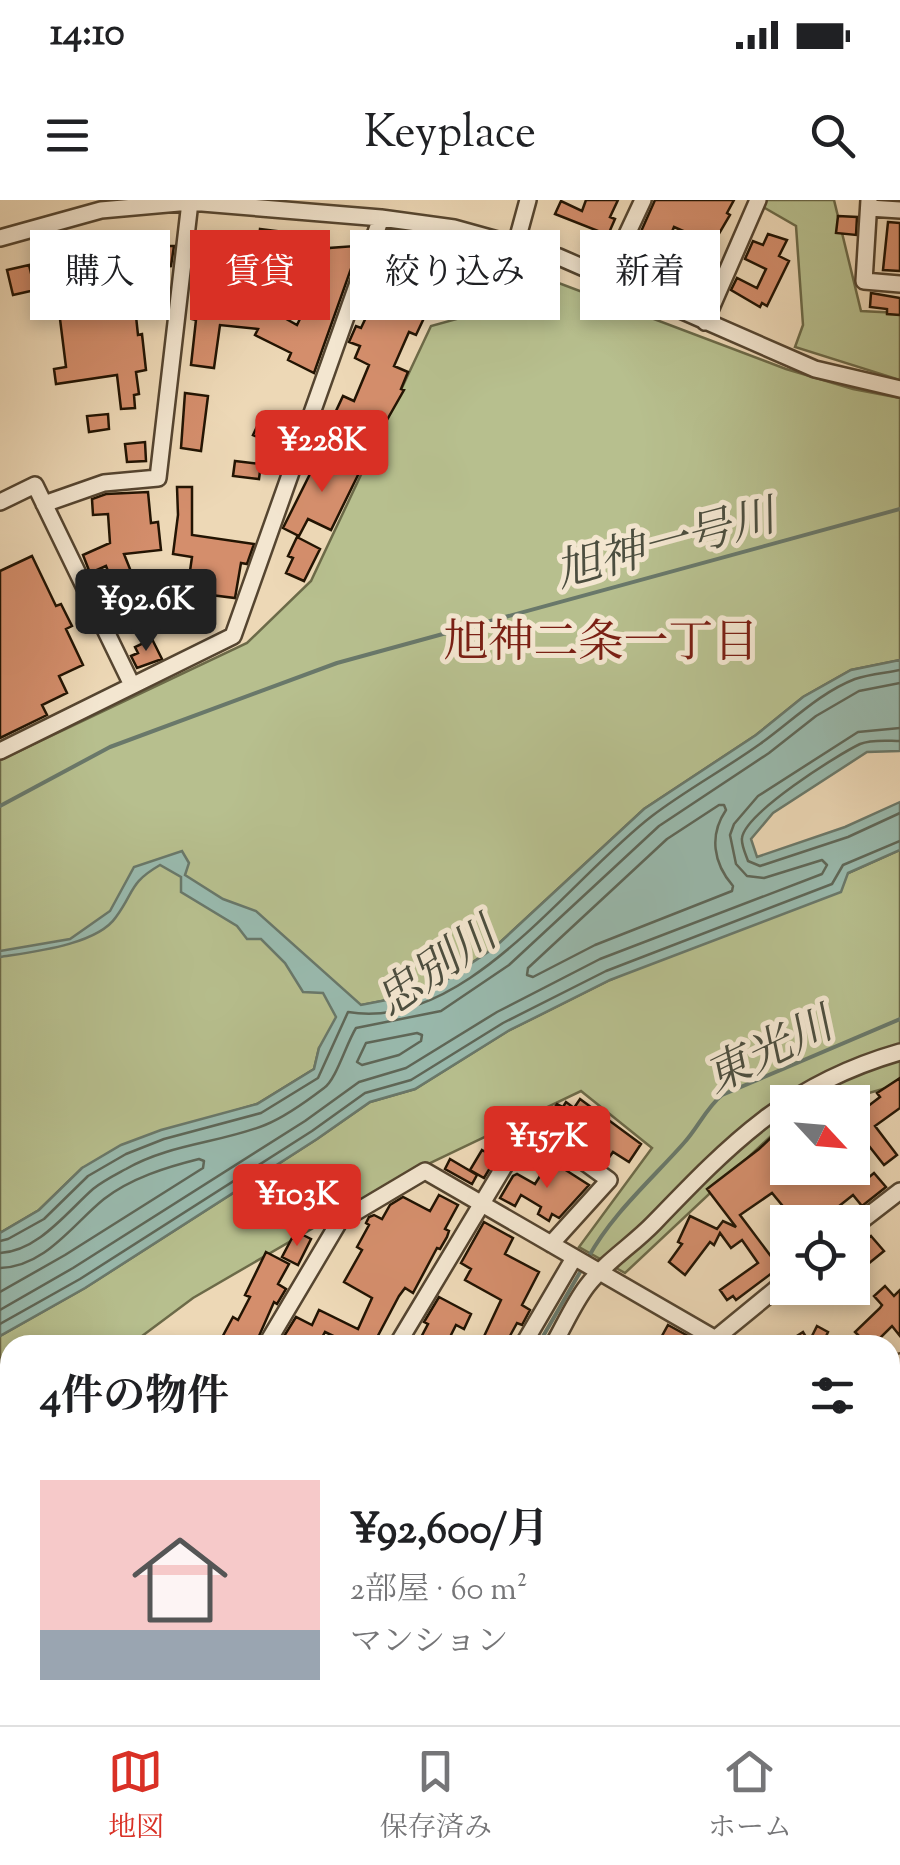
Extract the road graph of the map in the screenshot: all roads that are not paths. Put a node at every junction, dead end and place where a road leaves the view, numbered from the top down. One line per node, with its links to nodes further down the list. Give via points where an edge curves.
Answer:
1 (528, 200): 9 (street)
2 (643, 200): 10 (street)
3 (758, 200): 14 (street)
4 (190, 202): 7 (street); 11 (street, via 101,210); 17 (street, via 158,478 104,483)
5 (869, 204): 6 (street); 12 (street, via 864,281)
6 (900, 210)
7 (381, 218): 8 (street); 18 (street, via 232,636)
8 (462, 230)
9 (520, 230)
10 (629, 230)
11 (0, 238)
12 (900, 284)
13 (702, 320): 14 (street)
14 (706, 322): 15 (street, via 816,369)
15 (900, 389)
16 (0, 502): 17 (street, via 35,485)
17 (44, 504): 18 (street)
18 (132, 686): 19 (street)
19 (0, 750)
20 (900, 1052): 25 (street, via 817,1083 771,1111)
21 (900, 1190): 23 (street)
22 (481, 1203): 24 (street); 24 (street, via 522,1136 541,1131 609,1180); 27 (street, via 425,1170 338,1222); 28 (street)
23 (870, 1214)
24 (551, 1244): 25 (street)
25 (586, 1264): 29 (street); 30 (street, via 587,1286); 31 (street)
26 (770, 1295): 32 (street)
27 (272, 1335)
28 (403, 1335)
29 (532, 1335)
30 (559, 1335)
31 (703, 1335)
32 (725, 1335)

